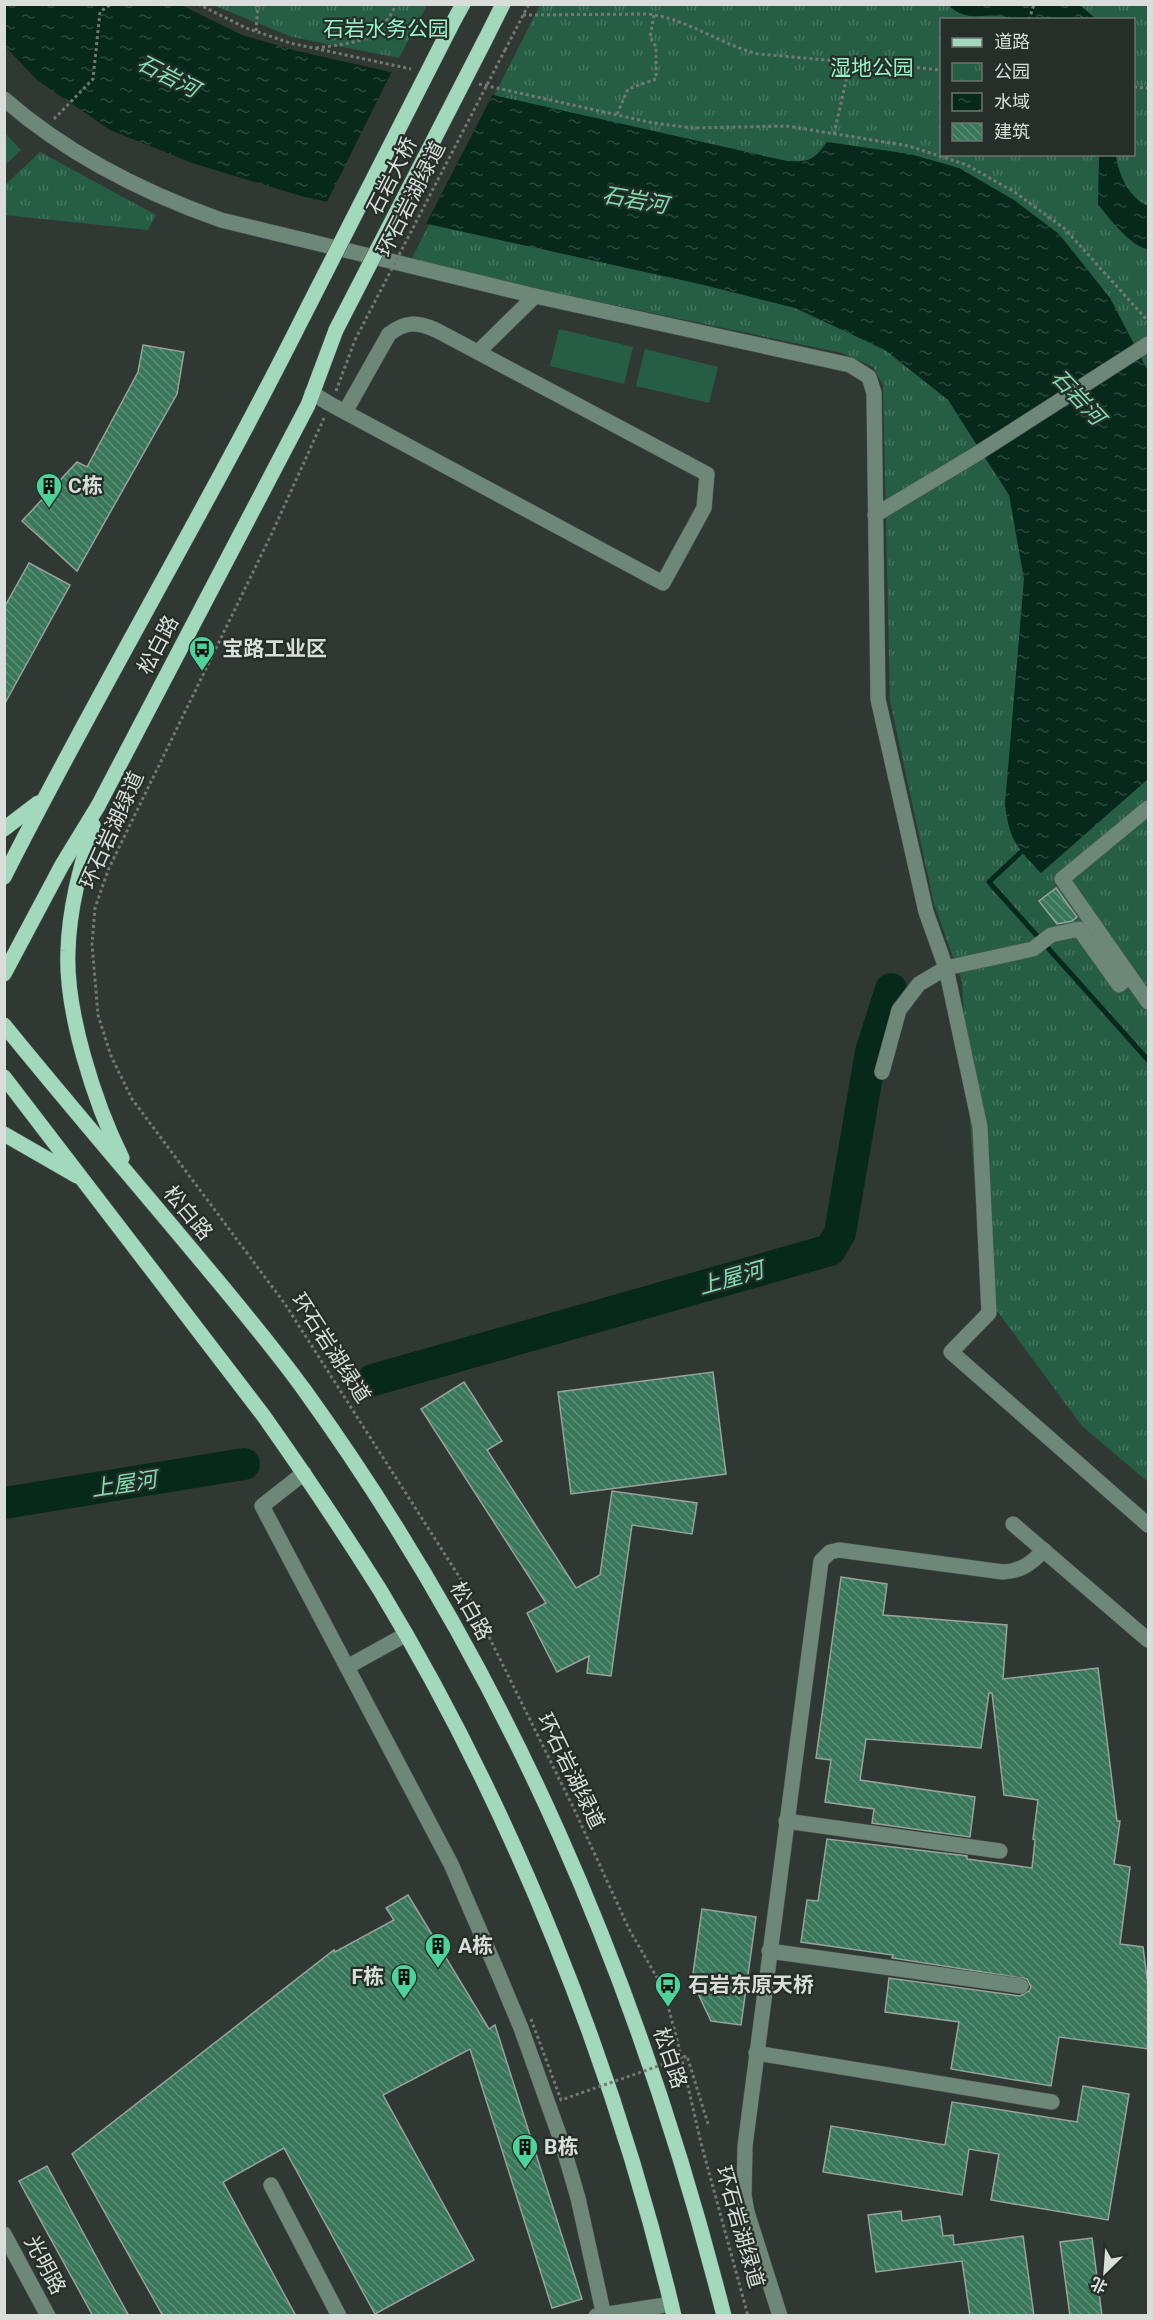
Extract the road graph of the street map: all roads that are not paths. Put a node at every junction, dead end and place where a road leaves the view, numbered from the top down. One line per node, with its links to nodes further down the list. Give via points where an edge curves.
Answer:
1 (463, 4): 5 (main road, 石岩大桥, bridge)
2 (503, 4): 6 (main road, 石岩大桥, bridge)
3 (4, 99): 4 (street, via 76,153 146,191 221,220)
4 (535, 296): 8 (street); 11 (street, via 850,365 865,373 874,393)
5 (304, 315): 12 (main road, 松白路, via 214,490)
6 (336, 330): 9 (main road, 松白路)
7 (1149, 344): 11 (street)
8 (478, 352): 10 (street, via 419,323 399,326 389,334); 10 (street, via 706,474 704,508 663,582)
9 (312, 393): 10 (street); 13 (main road, 松白路)
10 (345, 412)
11 (875, 515): 17 (street, via 878,699 926,912)
12 (48, 792): 15 (main road); 16 (main road, 松白路)
13 (98, 806): 18 (main road, 松白路, via 62,864); 26 (main road, via 72,906 68,988 100,1106)
14 (1149, 808): 19 (street, via 1062,879)
15 (4, 829)
16 (4, 877)
17 (946, 968): 19 (street, via 1033,949 1052,935 1079,930 1119,985); 22 (street, via 919,984 899,1010); 29 (street, via 980,1127 989,1313 951,1352)
18 (4, 974)
19 (1130, 976): 20 (street)
20 (1149, 1002)
21 (4, 1025): 26 (main road, 松白路)
22 (882, 1072)
23 (4, 1077): 25 (main road)
24 (4, 1134): 25 (main road)
25 (83, 1179): 27 (main road)
26 (133, 1180): 46 (main road, 松白路, via 259,1330 344,1446 422,1567 492,1693 555,1822 626,1998 702,2226)
27 (304, 1473): 31 (main road); 33 (street, via 262,1506)
28 (1013, 1524): 30 (street)
29 (1149, 1525)
30 (1044, 1550): 32 (street); 34 (street, via 1024,1568 1002,1572 839,1550 821,1560)
31 (405, 1635): 33 (street); 42 (main road, via 481,1778 548,1929 627,2147)
32 (1149, 1640)
33 (347, 1667): 43 (street, via 450,1864 521,2028 578,2198)
34 (786, 1821): 35 (street); 36 (street)
35 (1000, 1851)
36 (769, 1951): 37 (street); 38 (street)
37 (1021, 1986)
38 (756, 2053): 39 (street); 47 (street, via 745,2146 744,2195)
39 (1052, 2102)
40 (271, 2185): 45 (street)
41 (4, 2234): 44 (street, 光明路)
42 (673, 2310): 43 (street)
43 (601, 2315)
44 (48, 2316)
45 (339, 2316)
46 (724, 2316)
47 (780, 2316)

